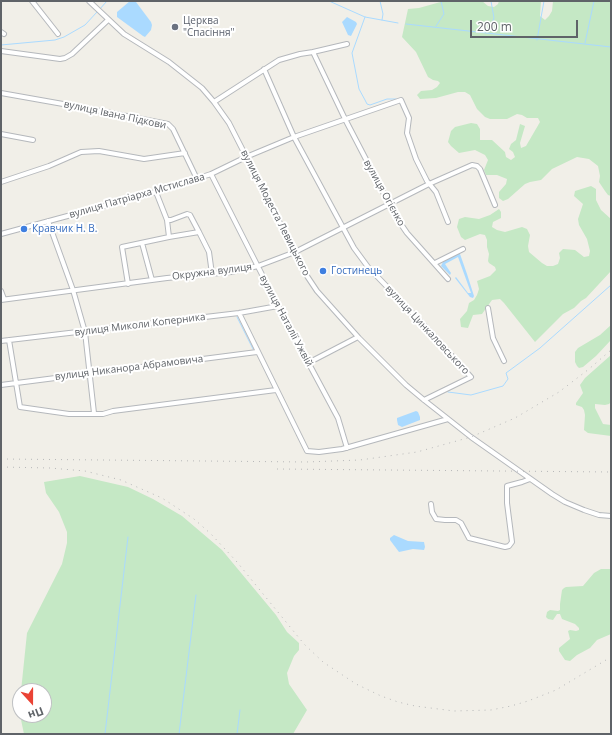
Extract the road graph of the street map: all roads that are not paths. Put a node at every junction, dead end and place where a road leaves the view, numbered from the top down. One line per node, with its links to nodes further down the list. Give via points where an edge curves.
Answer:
1 (32, 1): 4 (street)
2 (89, 1): 3 (street, вулиця Модеста Левицького)
3 (108, 20): 6 (street, via 65,58); 10 (street, вулиця Модеста Левицького, via 124,34 185,74)
4 (58, 34)
5 (347, 44): 7 (street)
6 (1, 51)
7 (313, 52): 8 (street, via 279,60); 11 (street, вулиця Огієнко)
8 (264, 69): 10 (street); 13 (street, вулиця Цинкаловського)
9 (1, 94): 15 (street, вулиця Івана Підкови, via 168,124)
10 (214, 102): 16 (street, вулиця Модеста Левицького)
11 (345, 119): 13 (street, вулиця Патріарха Мстислава); 20 (street, вулиця Патріарха Мстислава, via 401,100 409,118 407,133 410,142); 22 (street, вулиця Огієнко)
12 (1, 134): 14 (street)
13 (294, 137): 16 (street, вулиця Патріарха Мстислава); 27 (street, вулиця Цинкаловського)
14 (32, 140)
15 (185, 154): 18 (street, вулиця Івана Підкови); 19 (street, via 144,159 99,151 81,152)
16 (246, 157): 17 (street, вулиця Патріарха Мстислава); 33 (street, вулиця Модеста Левицького)
17 (211, 174): 18 (street, вулиця Патріарха Мстислава); 35 (street, вулиця Наталії Ужвій)
18 (198, 179): 21 (street, вулиця Патріарха Мстислава)
19 (1, 182)
20 (430, 184): 22 (street, Окружна вулиця); 23 (street, Окружна вулиця, via 466,166 476,166 480,169); 26 (street)
21 (156, 192): 24 (street); 25 (street, вулиця Патріарха Мстислава)
22 (388, 205): 27 (street, Окружна вулиця); 34 (street, вулиця Огієнко, via 407,233)
23 (495, 205)
24 (167, 220): 28 (street, via 188,214); 30 (street)
25 (48, 221): 29 (street, вулиця Патріарха Мстислава); 40 (street)
26 (448, 222)
27 (342, 228): 33 (street, Окружна вулиця); 57 (street, вулиця Цинкаловського, via 368,267 471,377)
28 (199, 232): 30 (street); 36 (street, via 209,252)
29 (1, 234)
30 (169, 237): 31 (street)
31 (142, 243): 38 (street); 39 (street, via 122,247)
32 (463, 249): 34 (street)
33 (295, 252): 35 (street, Окружна вулиця); 47 (street, вулиця Модеста Левицького, via 317,291)
34 (435, 263): 37 (street, вулиця Огієнко)
35 (258, 266): 36 (street, Окружна вулиця); 43 (street, вулиця Наталії Ужвій)
36 (212, 274): 38 (street, Окружна вулиця)
37 (448, 279)
38 (152, 280): 39 (street, Окружна вулиця)
39 (128, 284): 40 (street, Окружна вулиця)
40 (73, 290): 42 (street, Окружна вулиця); 46 (street)
41 (1, 291): 42 (street)
42 (2, 299)
43 (278, 306): 45 (street, вулиця Миколи Коперника); 52 (street, вулиця Наталії Ужвій)
44 (488, 308): 51 (street, via 493,338)
45 (239, 313): 46 (street, вулиця Миколи Коперника); 50 (street)
46 (86, 332): 48 (street, вулиця Миколи Коперника); 53 (street)
47 (358, 337): 52 (street); 57 (street, вулиця Модеста Левицького)
48 (9, 340): 49 (street, вулиця Миколи Коперника); 54 (street)
49 (1, 341)
50 (257, 352): 53 (street, вулиця Никанора Абрамовича); 56 (street)
51 (504, 360)
52 (308, 363): 60 (street, вулиця Наталії Ужвій, via 338,418)
53 (90, 372): 54 (street, вулиця Никанора Абрамовича); 58 (street)
54 (16, 383): 55 (street, вулиця Никанора Абрамовича); 58 (street, via 20,407 69,414)
55 (1, 385)
56 (276, 390): 58 (street, via 113,411 107,414); 60 (street, via 307,450 319,452)
57 (424, 400): 59 (street, вулиця Модеста Левицького)
58 (94, 413)
59 (448, 419): 60 (street); 61 (street, вулиця Модеста Левицького)
60 (347, 448)
61 (530, 479): 62 (street, via 507,486 512,542 509,546 469,538 461,523 456,520 436,519 432,512); 63 (street, via 565,502 599,515)
62 (432, 504)
63 (611, 516)

